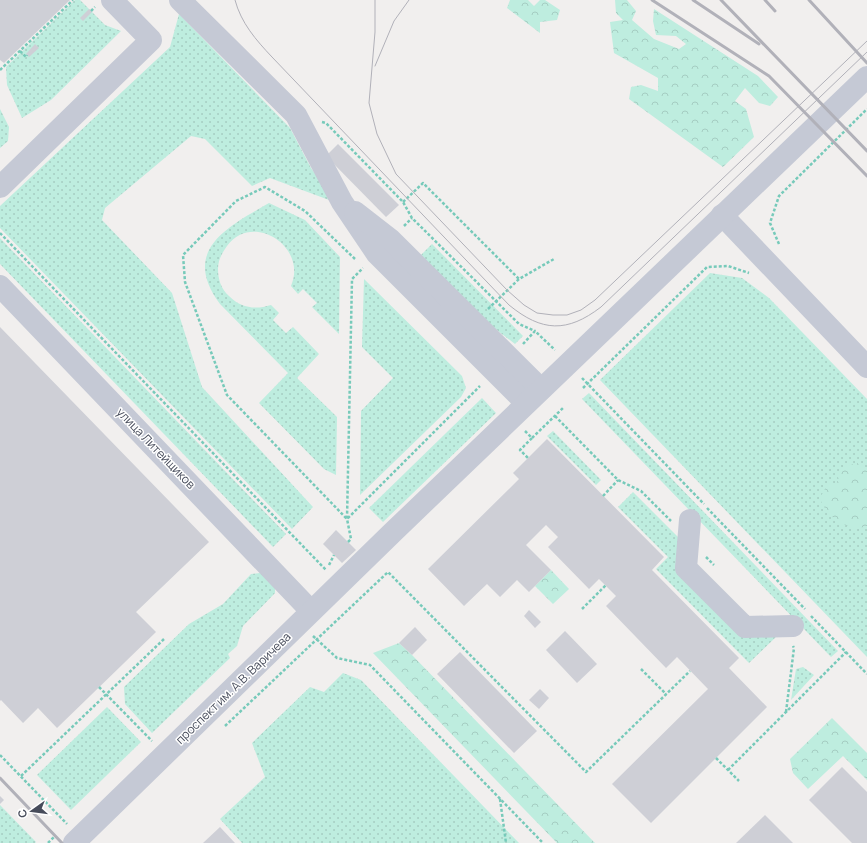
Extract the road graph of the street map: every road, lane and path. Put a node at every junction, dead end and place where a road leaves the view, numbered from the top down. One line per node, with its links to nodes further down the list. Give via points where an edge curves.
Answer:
1 (72, 0): 4 (path)
2 (112, 0): 10 (street, via 151,40)
3 (180, 0): 9 (street)
4 (20, 51): 5 (path, via 26,57); 6 (path)
5 (27, 55)
6 (0, 70)
7 (867, 77): 12 (street, проспект им. А.В. Варичева)
8 (867, 109): 14 (path, via 779,196 770,223)
9 (296, 115): 11 (path, via 326,123); 32 (street, via 342,202 391,240)
10 (0, 187)
11 (403, 202): 19 (path, via 423,183); 21 (path, via 412,218)
12 (722, 215): 26 (street); 32 (street, проспект им. А.В. Варичева)
13 (0, 233): 42 (path)
14 (779, 245)
15 (554, 259): 19 (path)
16 (363, 268): 17 (path); 39 (path, via 352,279); 39 (path, via 305,211 265,187 236,201 183,255 185,282 227,395)
17 (369, 273)
18 (751, 274): 28 (path, via 728,266 707,267)
19 (519, 279): 21 (path)
20 (0, 286): 45 (street, улица Литейщиков)
21 (495, 302): 22 (path); 23 (path, via 518,324)
22 (486, 310)
23 (536, 331): 24 (path); 25 (path)
24 (519, 347)
25 (558, 353)
26 (867, 366)
27 (475, 380): 29 (path)
28 (588, 384): 30 (path); 49 (path)
29 (480, 386): 31 (path); 39 (path)
30 (583, 388)
31 (486, 391)
32 (534, 396): 45 (street, проспект им. А.В. Варичева, via 393,532)
33 (564, 407): 35 (path)
34 (523, 429): 35 (path)
35 (532, 438): 36 (path, via 520,450)
36 (528, 458)
37 (618, 480): 38 (path)
38 (603, 496)
39 (348, 519): 41 (path, via 351,539)
40 (690, 520): 46 (street, via 686,568 745,627)
41 (348, 542)
42 (327, 570)
43 (606, 585): 44 (path)
44 (582, 609)
45 (310, 621): 48 (path); 57 (street, проспект им. А.В. Варичева)
46 (793, 626)
47 (164, 639): 55 (path)
48 (316, 640): 54 (path, via 388,572 586,772); 62 (path, via 336,658 370,665)
49 (846, 652): 52 (path); 59 (path)
50 (641, 669): 54 (path)
51 (690, 671): 54 (path)
52 (867, 674)
53 (99, 687): 55 (path)
54 (666, 694)
55 (107, 695): 57 (path); 60 (path)
56 (0, 755): 60 (path)
57 (164, 755): 63 (street, проспект им. А.В. Варичева)
58 (716, 758): 59 (path)
59 (728, 770): 61 (path)
60 (21, 776): 63 (path)
61 (739, 781)
62 (500, 799): 64 (path); 65 (path)
63 (71, 834)
64 (506, 843)
65 (543, 843)

